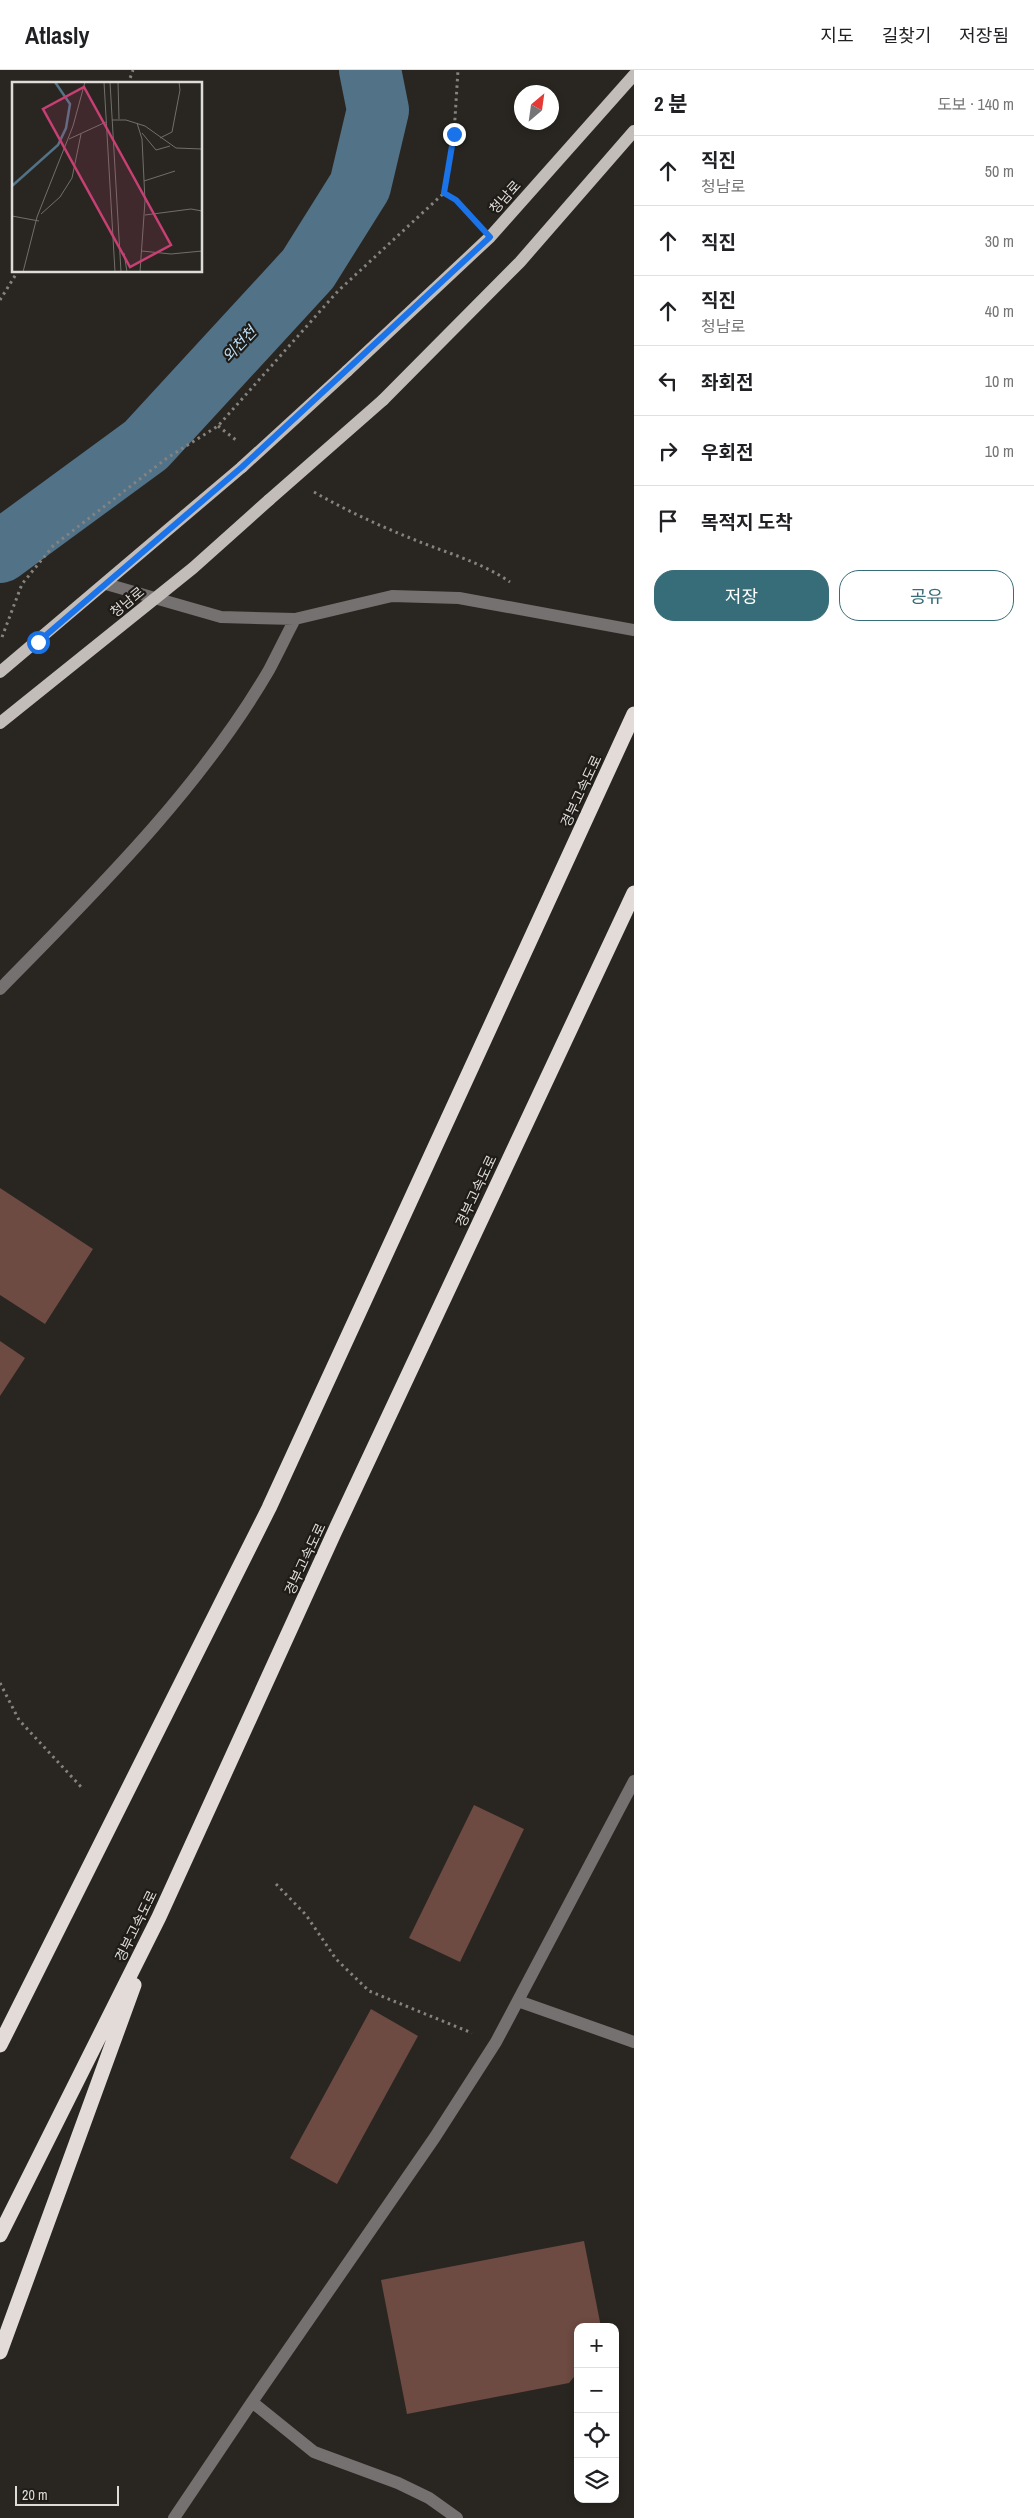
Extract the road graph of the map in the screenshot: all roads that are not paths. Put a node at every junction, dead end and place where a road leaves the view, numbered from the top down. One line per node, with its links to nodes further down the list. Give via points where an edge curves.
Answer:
1 (634, 75): 3 (main road, 청남로, bridge, via 490,237 242,467)
2 (634, 131): 4 (main road, 청남로, bridge, via 520,262 383,400)
3 (106, 584): 4 (street); 7 (main road, 청남로)
4 (155, 598): 5 (street, via 220,617); 9 (main road, 청남로)
5 (295, 619): 6 (street, via 402,596 459,598); 11 (street, via 269,670 214,751 152,827)
6 (634, 630)
7 (0, 672)
8 (634, 714): 16 (highway, 경부고속도로, via 268,1508)
9 (0, 723)
10 (634, 893): 13 (highway, 경부고속도로, via 331,1540)
11 (0, 989)
12 (634, 1781): 14 (street)
13 (159, 1917): 17 (highway, 경부고속도로); 18 (highway)
14 (518, 2001): 15 (street); 19 (street, via 496,2042 435,2137)
15 (634, 2042)
16 (0, 2045)
17 (0, 2235)
18 (0, 2352)
19 (252, 2402): 20 (street); 21 (street, via 314,2452 398,2483 429,2498)
20 (174, 2518)
21 (457, 2518)

